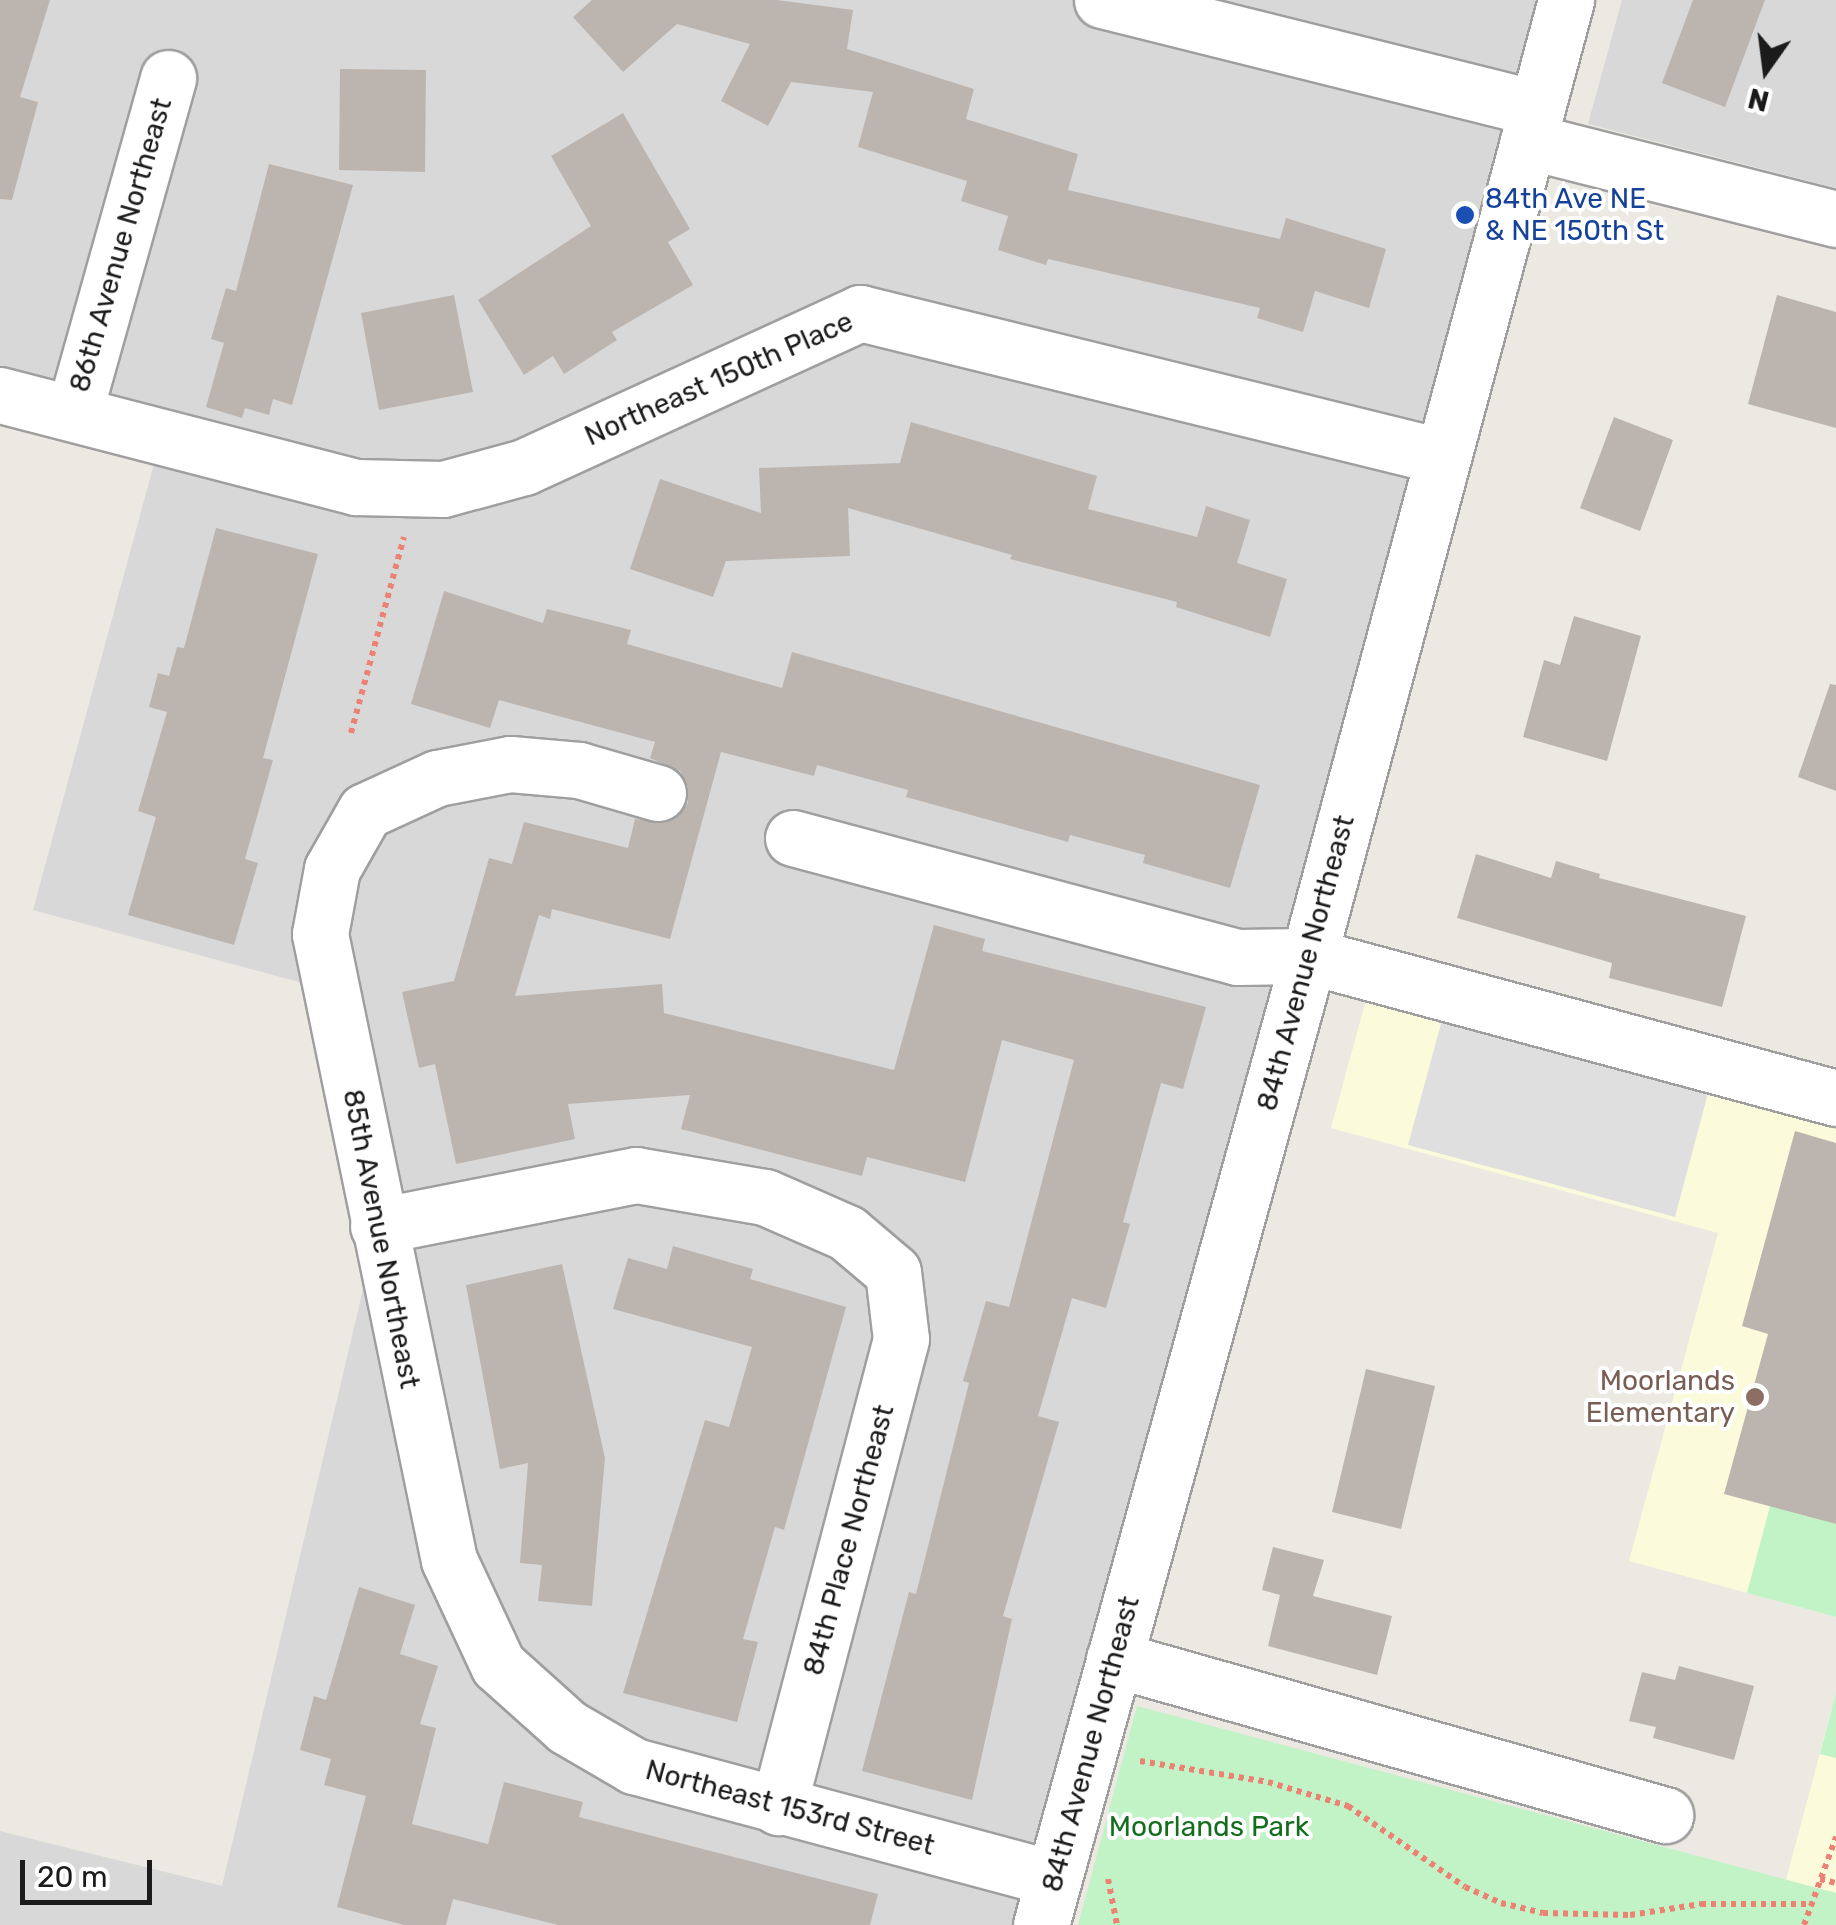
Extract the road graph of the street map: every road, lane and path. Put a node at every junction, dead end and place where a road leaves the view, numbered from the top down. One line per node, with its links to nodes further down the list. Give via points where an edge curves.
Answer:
1 (1102, 0): 4 (street)
2 (1566, 0): 4 (street, 84th Avenue Northeast)
3 (168, 78): 7 (street, 86th Avenue Northeast)
4 (1532, 125): 5 (street); 8 (street, 84th Avenue Northeast)
5 (1836, 218)
6 (0, 395): 7 (street, Northeast 150th Place)
7 (74, 413): 8 (street, Northeast 150th Place, via 356,487 443,488 524,467 860,314)
8 (1440, 456): 13 (street, 84th Avenue Northeast)
9 (407, 526): 10 (path)
10 (351, 733)
11 (658, 793): 15 (street, 85th Avenue Northeast, via 579,770 510,764 436,778 365,811 332,869 320,934)
12 (792, 838): 13 (street, via 1237,957)
13 (1310, 956): 14 (street); 16 (street, 84th Avenue Northeast)
14 (1836, 1098)
15 (378, 1226): 17 (street, 85th Avenue Northeast, via 448,1560); 19 (street, 84th Place Northeast, via 636,1175 766,1197 847,1233 893,1272 901,1340)
16 (1114, 1659): 20 (street); 24 (street, 84th Avenue Northeast)
17 (498, 1664): 19 (street, Northeast 153rd Street, via 567,1727 634,1766)
18 (1140, 1760): 25 (path, via 1268,1782 1335,1802 1465,1887 1543,1913)
19 (778, 1807): 24 (street, Northeast 153rd Street)
20 (1666, 1814)
21 (1836, 1837): 22 (path)
22 (1820, 1879): 23 (path); 25 (path)
23 (1836, 1883)
24 (1047, 1902)
25 (1812, 1904): 26 (path)
26 (1804, 1925)

